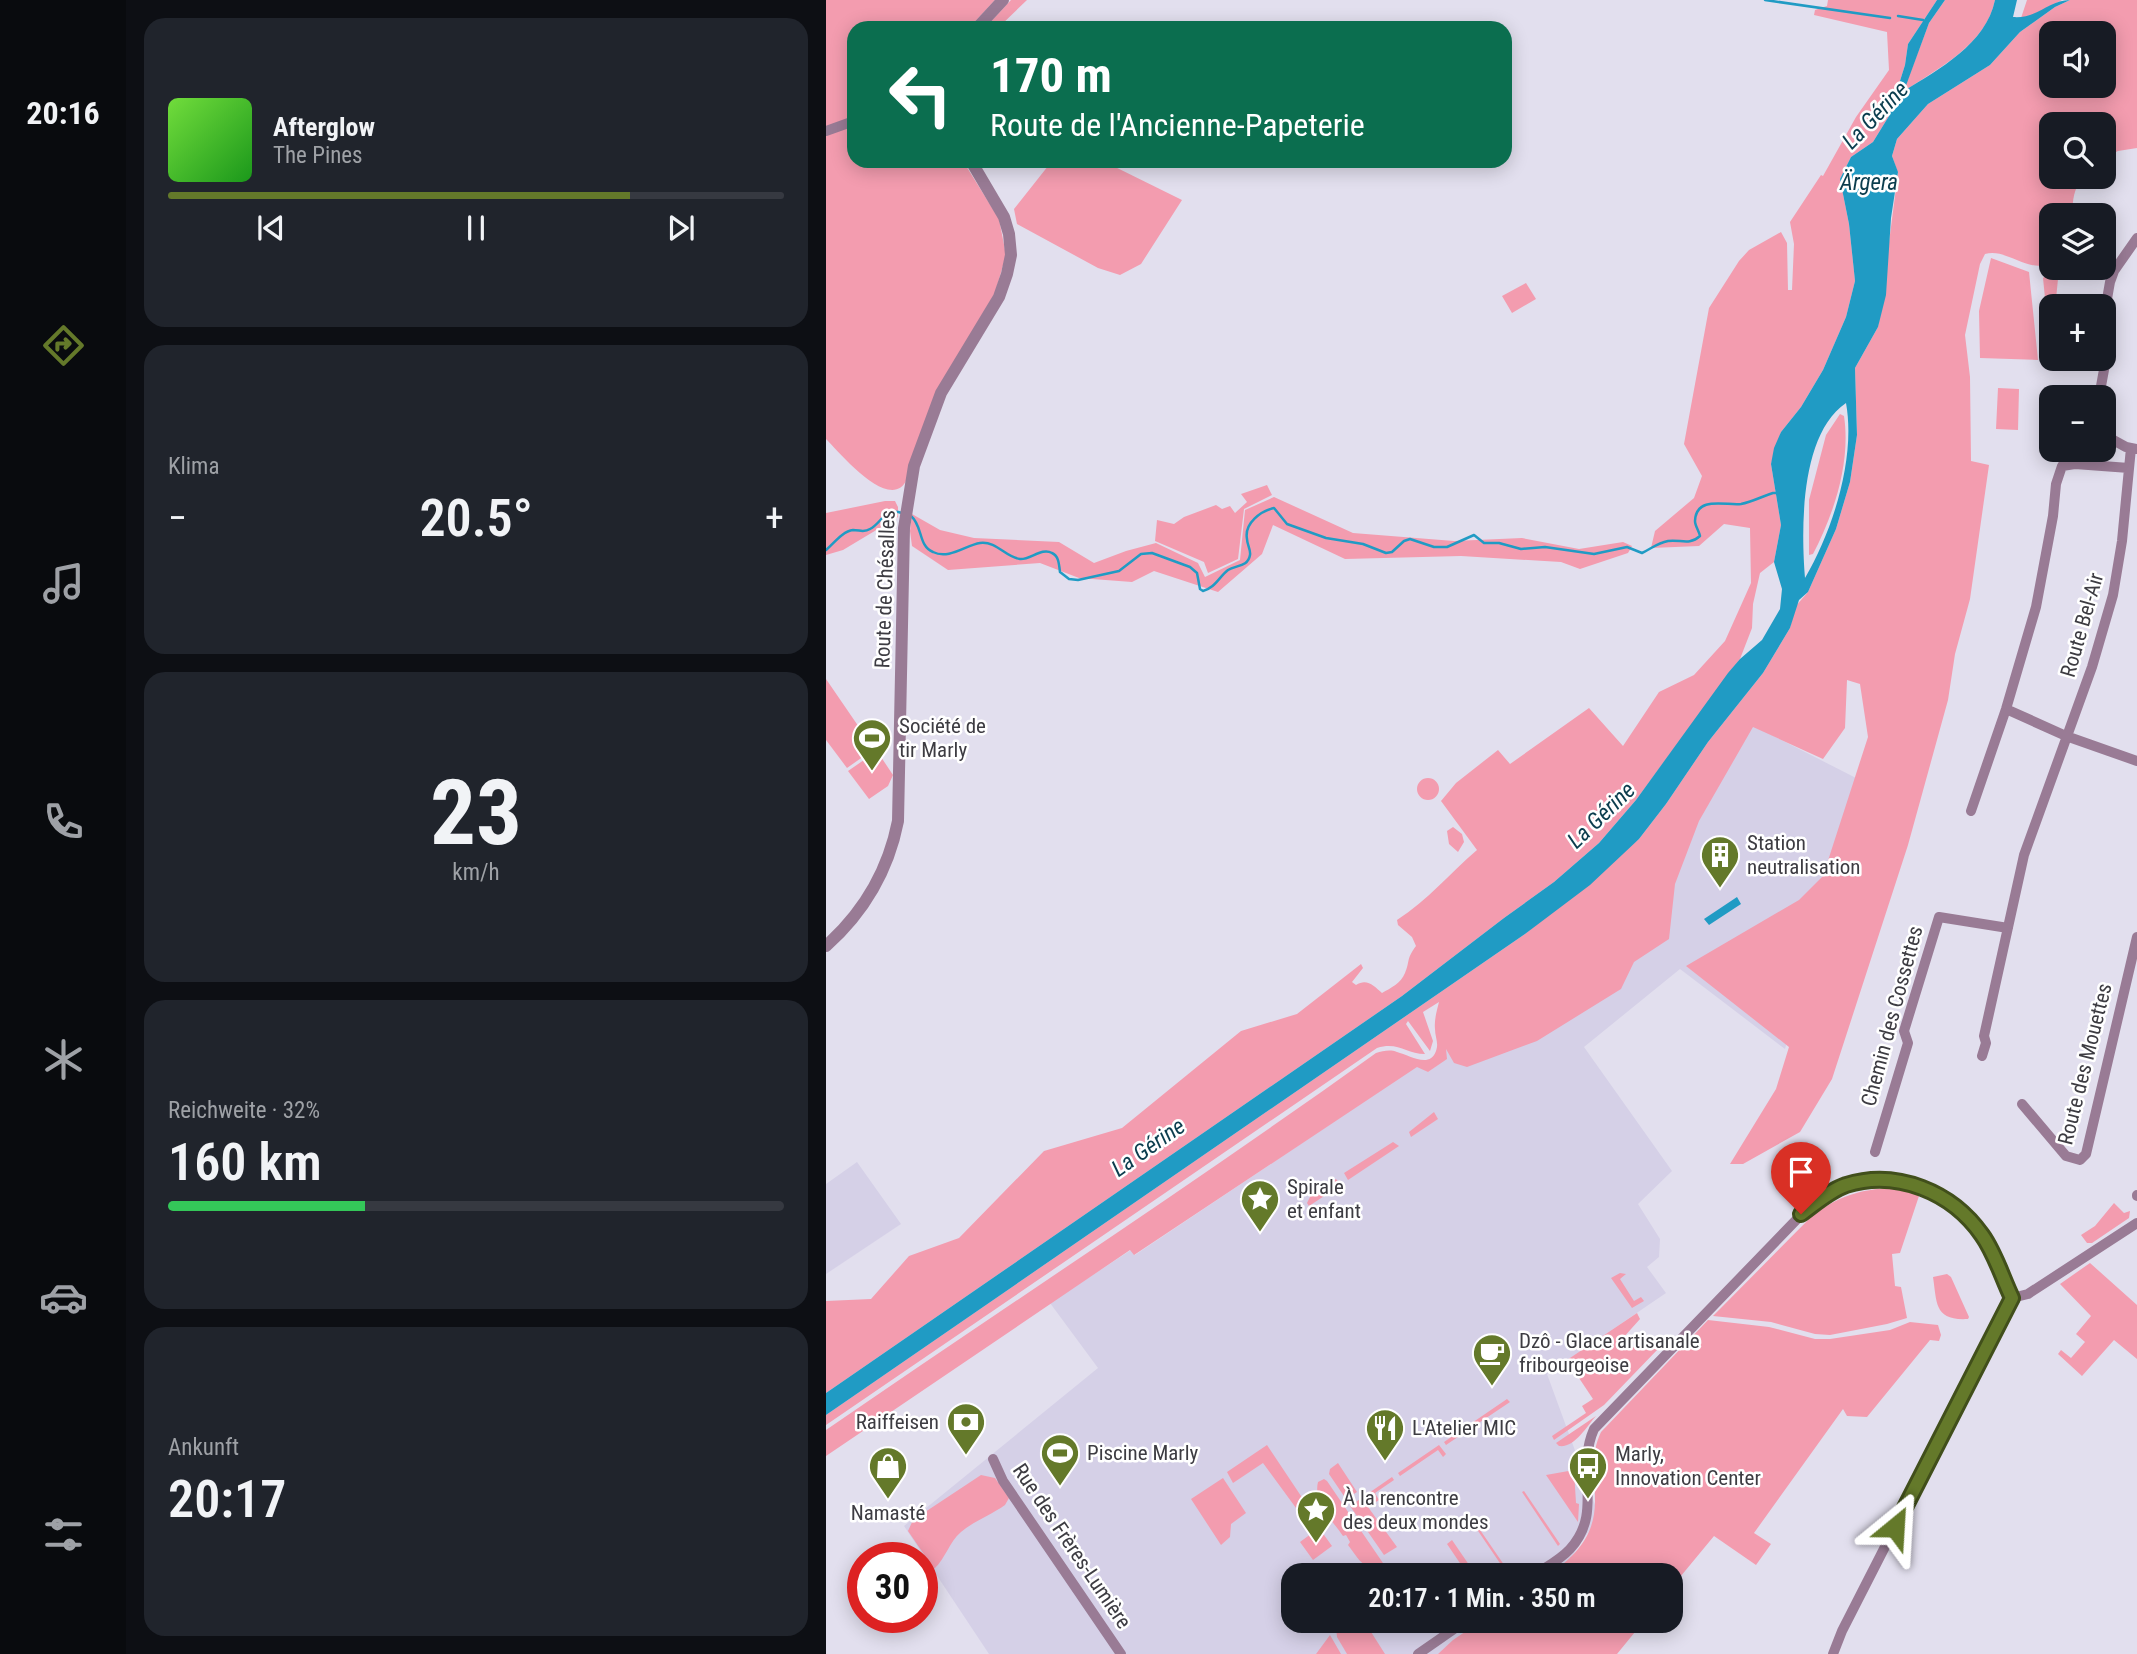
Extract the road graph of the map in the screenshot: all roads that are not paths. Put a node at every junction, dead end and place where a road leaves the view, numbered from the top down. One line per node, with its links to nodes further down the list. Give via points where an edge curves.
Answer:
1 (1003, 0): 2 (street)
2 (984, 21)
3 (847, 124): 4 (street)
4 (826, 131)
5 (976, 168): 17 (street, Route de Chésalles, via 1004,217 1011,256 999,297 941,393 914,467 904,528 896,832 887,864 871,894 856,917)
6 (2137, 238): 7 (street, via 2110,282 2108,348)
7 (2101, 385)
8 (2116, 441): 9 (street, Route Bel-Air)
9 (2134, 449): 10 (street, Route Bel-Air)
10 (2129, 468): 11 (street, via 2062,466 2036,607); 12 (street, Route Bel-Air, via 2113,595)
11 (2006, 709): 12 (street); 14 (street)
12 (2066, 736): 13 (street); 15 (street, via 2024,855)
13 (2137, 761)
14 (1970, 811)
15 (2008, 928): 18 (street); 20 (street, Chemin des Cossettes, via 1939,917 1904,1031 1908,1043)
16 (2136, 944): 19 (street, Route des Mouettes, via 2086,1154 2080,1160 2066,1156)
17 (826, 946)
18 (1982, 1056)
19 (2022, 1104)
20 (1875, 1152)
21 (2137, 1223): 22 (street, via 2028,1294)
22 (2012, 1298): 24 (street, via 1983,1236 1965,1213 1944,1197 1924,1187 1867,1181 1823,1197 1801,1214 1594,1429 1587,1444 1585,1524 1570,1549); 28 (street)
23 (993, 1459): 26 (street, Rue des Frères-Lumière, via 1003,1481)
24 (1551, 1563)
25 (1448, 1633): 27 (street)
26 (1121, 1654)
27 (1418, 1654)
28 (1833, 1654)

